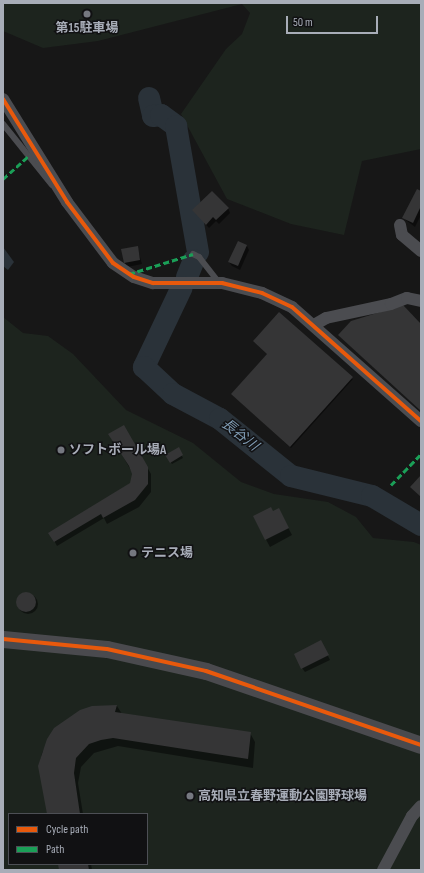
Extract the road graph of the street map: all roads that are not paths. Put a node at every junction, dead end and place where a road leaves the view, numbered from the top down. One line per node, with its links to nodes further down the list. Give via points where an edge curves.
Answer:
1 (3, 99): 3 (street)
2 (3, 124): 3 (lane, via 30,155 43,177)
3 (63, 196): 7 (street, via 113,263 134,277 154,283)
4 (400, 225): 5 (street, via 402,235)
5 (421, 251)
6 (193, 254): 7 (lane, via 199,257)
7 (219, 283): 9 (street, via 268,296 292,307)
8 (421, 301): 9 (street, via 407,298 326,318)
9 (314, 325): 10 (street)
10 (421, 421)
11 (3, 639): 12 (street, via 107,649 206,671)
12 (421, 745)
13 (421, 806): 14 (street, via 412,816)
14 (383, 870)

